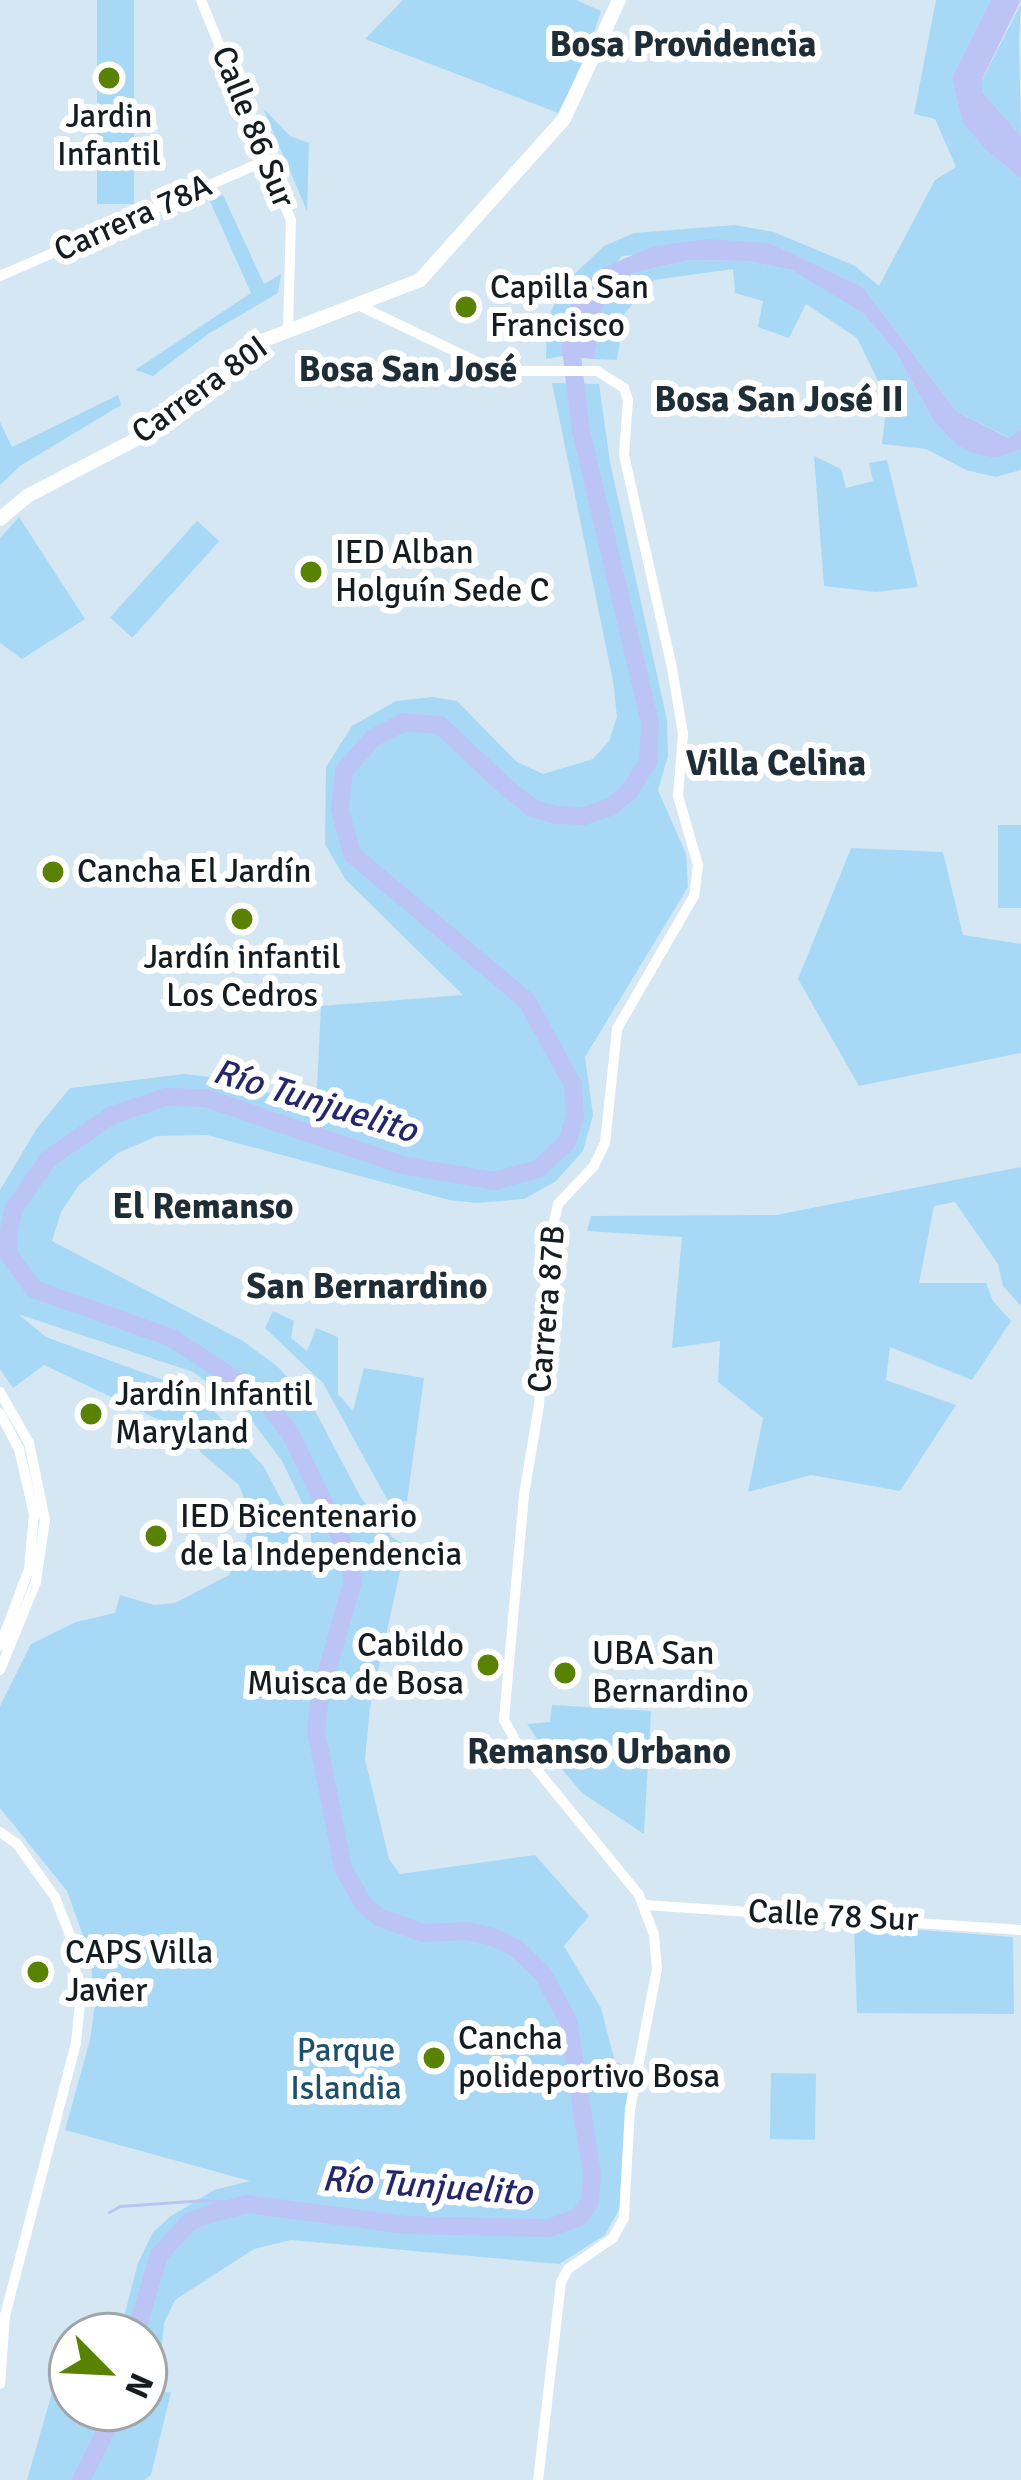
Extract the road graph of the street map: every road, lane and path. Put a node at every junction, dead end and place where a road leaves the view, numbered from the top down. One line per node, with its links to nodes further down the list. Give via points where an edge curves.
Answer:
1 (201, 0): 3 (street, Calle 86 Sur)
2 (619, 0): 5 (main road, Carrera 80I, via 557,127 420,280)
3 (267, 160): 4 (street, Carrera 78A); 6 (street, Calle 86 Sur, via 293,233)
4 (0, 276)
5 (356, 304): 6 (main road, Carrera 80I); 13 (street, Carrera 87B, via 479,363 597,371 628,395 624,454 675,682 683,734 678,796 699,880 617,1029 600,1154 552,1221 537,1432 503,1708 520,1749)
6 (287, 328): 7 (main road, Carrera 80I, via 237,357 146,434 27,496)
7 (0, 519)
8 (0, 1393): 11 (street, via 29,1443 45,1520 33,1593)
9 (0, 1413): 10 (street, via 19,1449 34,1514 29,1569)
10 (0, 1646)
11 (0, 1670)
12 (0, 1829): 16 (street, via 55,1898 80,1989 76,2043)
13 (644, 1905): 14 (street, Calle 78 Sur); 18 (street, via 657,1970 630,2109 624,2218 613,2238 568,2269 557,2301)
14 (1021, 1930)
15 (0, 2274): 16 (street)
16 (14, 2280): 17 (street)
17 (0, 2384)
18 (538, 2480)

